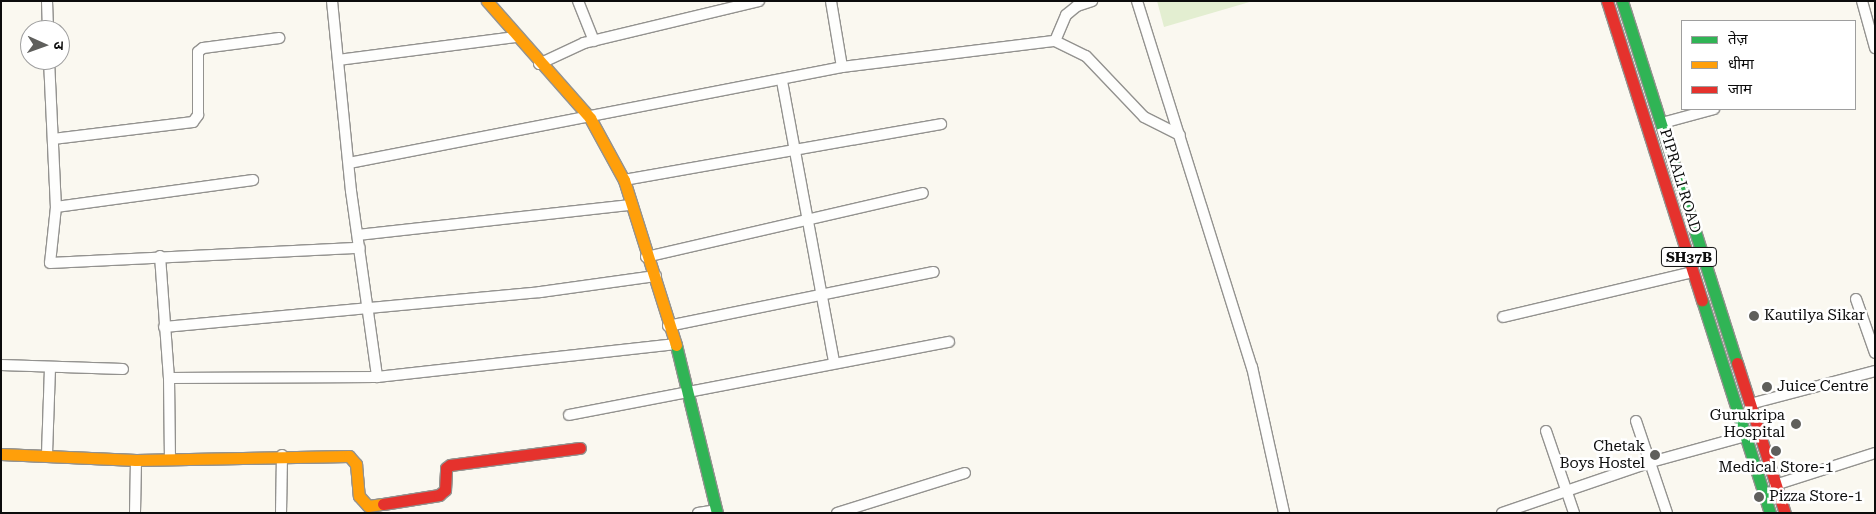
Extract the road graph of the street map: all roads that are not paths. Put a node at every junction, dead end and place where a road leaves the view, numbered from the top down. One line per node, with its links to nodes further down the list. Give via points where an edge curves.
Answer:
1 (47, 1): 12 (street)
2 (332, 1): 18 (street)
3 (487, 1): 13 (street)
4 (578, 1): 15 (street)
5 (759, 1): 15 (street)
6 (831, 1): 20 (street)
7 (1092, 1): 16 (street, via 1077,6 1066,15)
8 (1136, 1): 27 (street)
9 (1607, 1): 42 (street, PIPRALI ROAD / SH37B)
10 (1622, 1): 25 (street)
11 (1862, 1): 17 (street)
12 (48, 20)
13 (516, 37): 18 (street); 19 (street)
14 (278, 38): 28 (street, via 202,48 198,52 199,110 197,120 193,122)
15 (594, 41): 19 (street)
16 (1055, 41): 20 (street); 27 (street, via 1086,56 1144,117)
17 (1875, 48)
18 (338, 60): 30 (street)
19 (539, 64): 24 (street)
20 (842, 67): 22 (street)
21 (50, 70): 28 (street)
22 (782, 81): 24 (street); 29 (street)
23 (1710, 110): 25 (street)
24 (590, 118): 30 (street); 32 (street)
25 (1662, 123): 61 (street)
26 (941, 124): 29 (street)
27 (1180, 135): 84 (street, via 1252,367)
28 (53, 139): 35 (street)
29 (794, 150): 32 (street); 36 (street)
30 (349, 163): 37 (street)
31 (253, 180): 35 (street)
32 (624, 180): 34 (street)
33 (923, 193): 36 (street)
34 (630, 204): 37 (street); 40 (street)
35 (56, 207): 39 (street, via 50,263)
36 (807, 221): 40 (street); 44 (street)
37 (358, 236): 38 (street)
38 (360, 248): 39 (street); 46 (street)
39 (160, 256): 49 (street)
40 (646, 257): 43 (street)
41 (934, 272): 44 (street)
42 (1693, 272): 47 (street); 66 (street, PIPRALI ROAD / SH37B)
43 (656, 276): 46 (street); 48 (street)
44 (821, 296): 48 (street); 53 (street)
45 (1856, 299): 52 (street)
46 (370, 310): 49 (street); 58 (street)
47 (1503, 317)
48 (668, 326): 51 (street)
49 (164, 328): 59 (street)
50 (949, 342): 53 (street)
51 (676, 344): 58 (street); 60 (street)
52 (1875, 353)
53 (834, 362): 60 (street)
54 (1, 365): 55 (street)
55 (50, 368): 56 (street); 70 (street)
56 (123, 369)
57 (1875, 371): 61 (street)
58 (377, 377): 59 (street)
59 (169, 378): 72 (street)
60 (689, 394): 62 (street); 79 (street)
61 (1750, 404): 65 (street)
62 (569, 415)
63 (1636, 421): 74 (street)
64 (1546, 431): 77 (street)
65 (1758, 432): 66 (street); 76 (street)
66 (1745, 436): 74 (street); 88 (street, PIPRALI ROAD / SH37B)
67 (580, 448): 71 (street, via 450,465 446,468 445,490 439,495 368,506 359,496 356,464 349,456)
68 (1875, 453): 76 (street)
69 (1, 454): 70 (street)
70 (47, 454): 73 (street)
71 (282, 455): 72 (street); 81 (street)
72 (170, 458): 73 (street)
73 (136, 460): 80 (street)
74 (1651, 462): 77 (street); 87 (street)
75 (965, 473): 78 (street)
76 (1775, 485): 89 (street)
77 (1568, 492): 85 (street); 86 (street)
78 (863, 509): 83 (street)
79 (717, 511): 82 (street)
80 (135, 513)
81 (281, 513)
82 (698, 513)
83 (837, 513)
84 (1284, 513)
85 (1502, 513)
86 (1574, 513)
87 (1667, 513)
88 (1770, 513)
89 (1785, 513)

